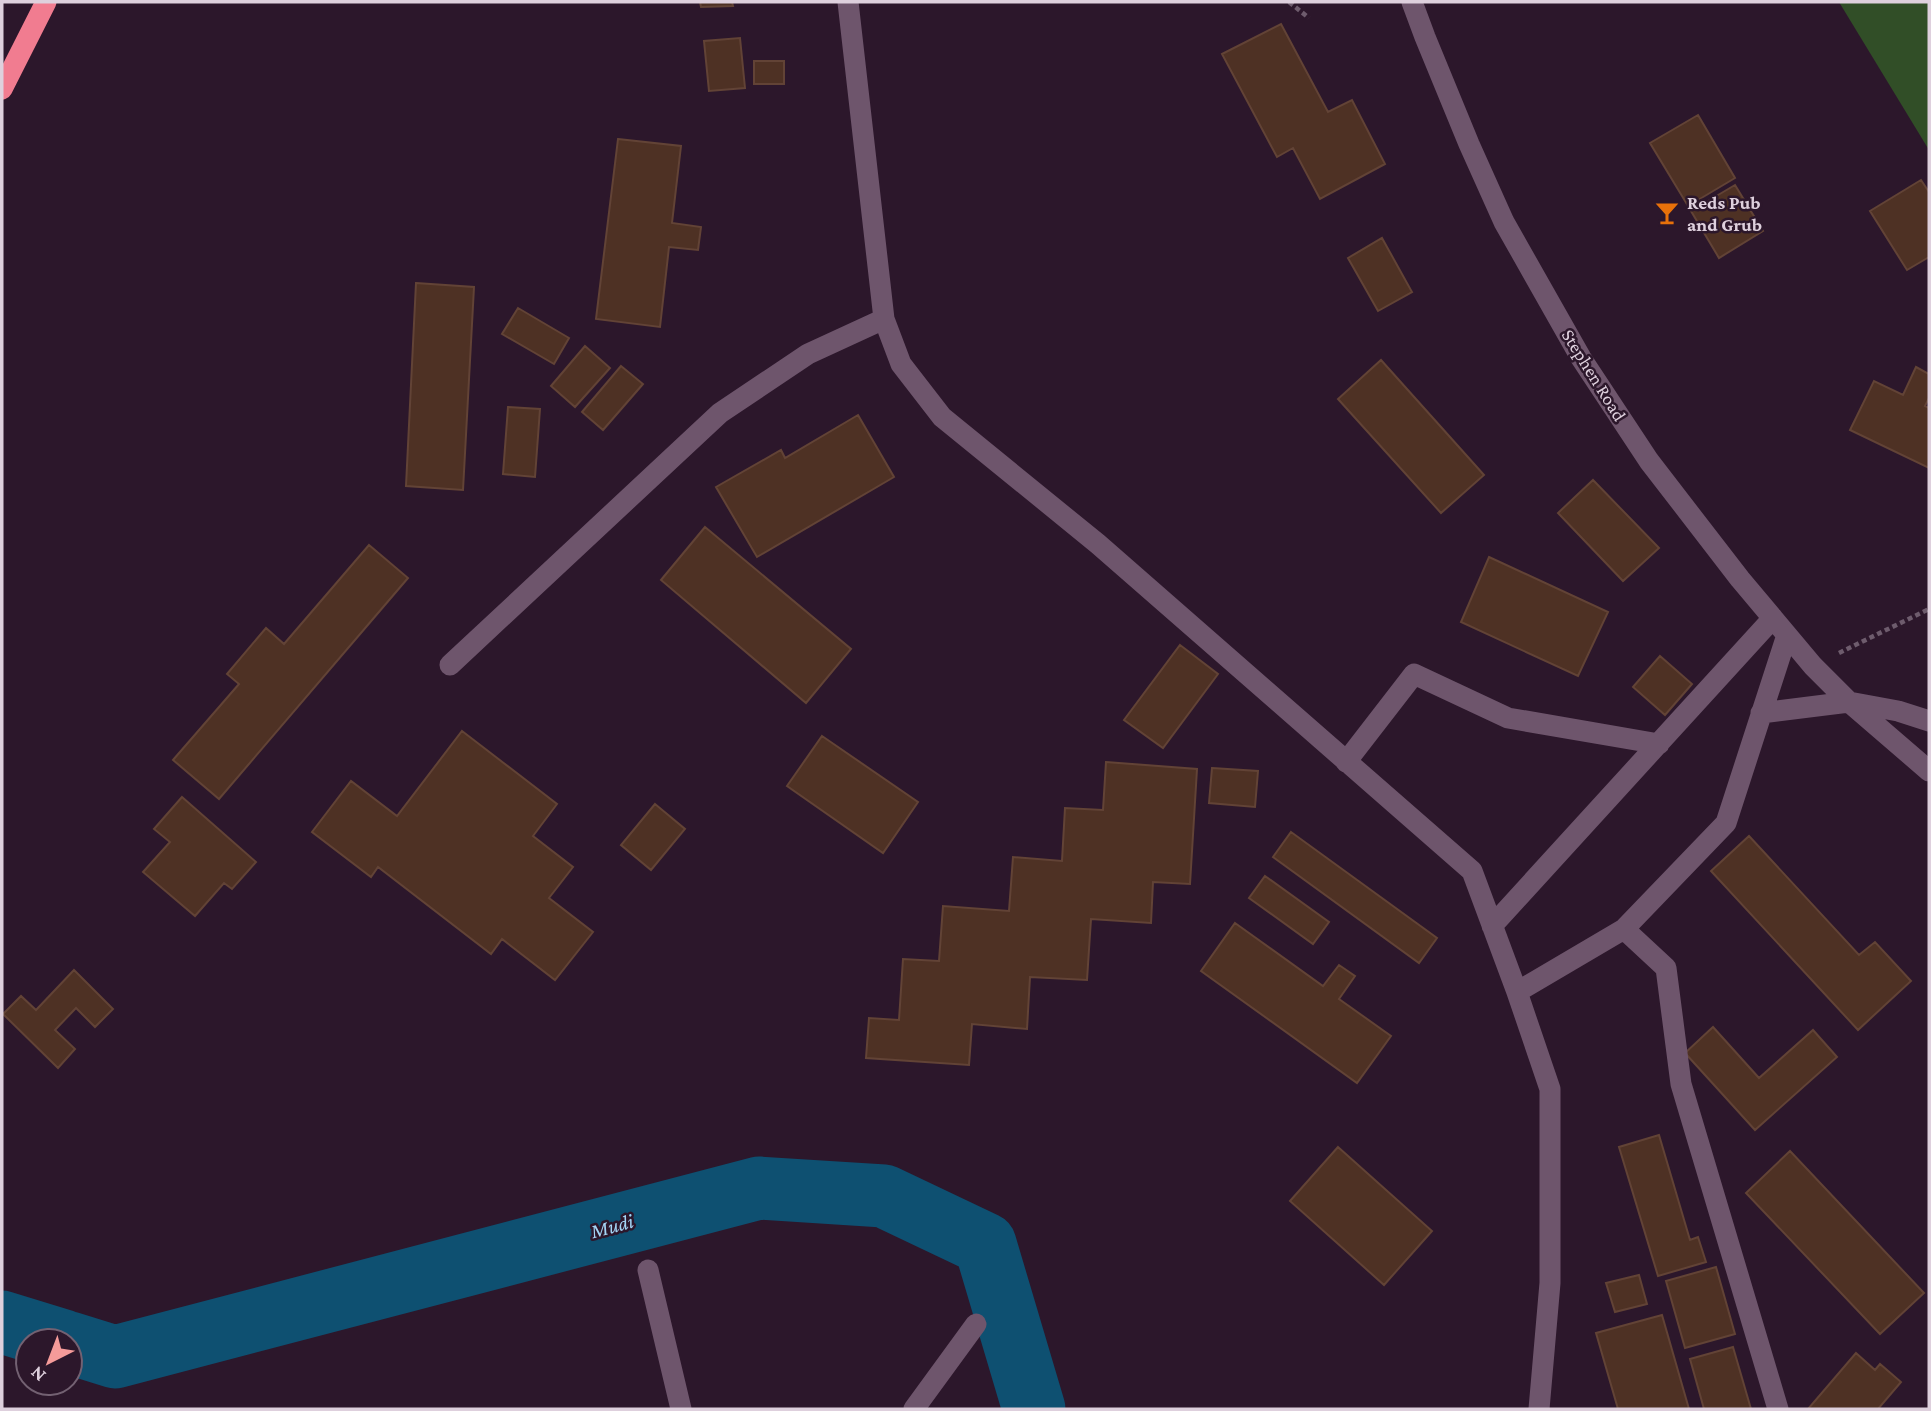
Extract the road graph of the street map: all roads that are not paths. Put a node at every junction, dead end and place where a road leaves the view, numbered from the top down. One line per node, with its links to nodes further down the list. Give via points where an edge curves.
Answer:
1 (46, 2): 4 (highway)
2 (848, 2): 5 (street)
3 (1412, 2): 6 (street, Stephen Road, via 1504,222 1581,358 1649,461)
4 (2, 89)
5 (884, 319): 7 (street, via 808,354 720,413); 12 (street, via 901,364 942,417 1098,544)
6 (1780, 626): 8 (street, Stephen Road); 9 (street); 11 (street)
7 (450, 665)
8 (1849, 702): 9 (street); 10 (street); 13 (street, Stephen Road)
9 (1761, 713): 15 (street, via 1726,823)
10 (1929, 721)
11 (1659, 744): 12 (street, via 1508,719 1414,674); 14 (street)
12 (1346, 762): 14 (street, via 1472,871)
13 (1929, 771)
14 (1492, 926): 16 (street)
15 (1625, 929): 16 (street); 22 (street, via 1666,968 1681,1084)
16 (1517, 992): 21 (street, via 1550,1089 1550,1283)
17 (648, 1270): 19 (street)
18 (976, 1324): 20 (street)
19 (681, 1409)
20 (915, 1409)
21 (1539, 1409)
22 (1778, 1409)

